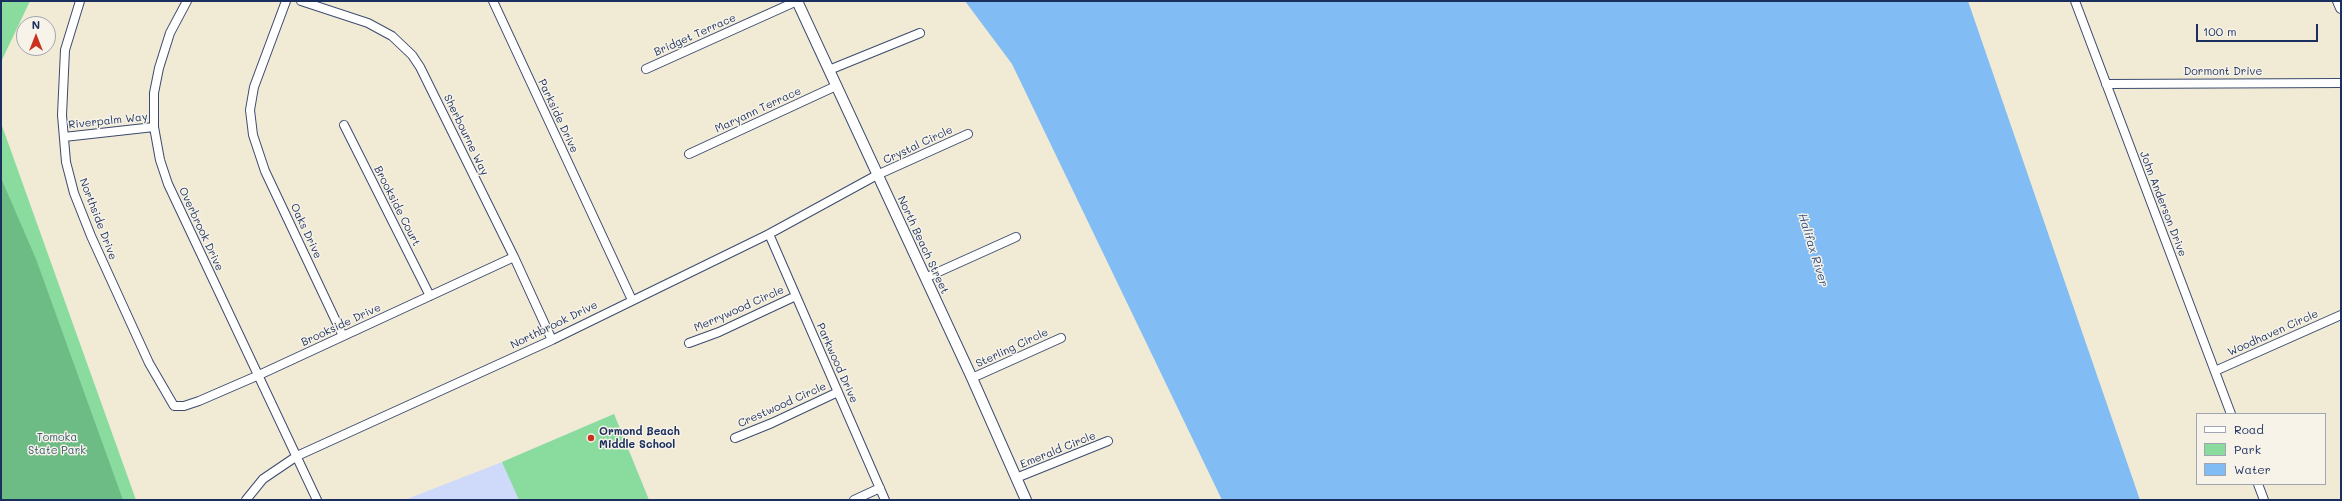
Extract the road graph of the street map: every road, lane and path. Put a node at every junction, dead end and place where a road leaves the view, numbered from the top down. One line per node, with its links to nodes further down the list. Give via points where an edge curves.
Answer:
1 (80, 1): 19 (street, Northside Drive, via 65,50 62,115)
2 (187, 1): 17 (street, Overbrook Drive, via 170,33 159,68 154,93)
3 (286, 1): 30 (street, Oaks Drive, via 254,87 250,110 252,135 265,171)
4 (300, 1): 24 (street, Sherbourne Way, via 368,24 392,36 412,55)
5 (493, 1): 28 (street, Parkside Drive)
6 (797, 1): 11 (street, Bridget Terrace); 12 (street, North Beach Street)
7 (2075, 1): 14 (street, John Anderson Drive)
8 (2338, 1): 9 (street)
9 (2341, 8)
10 (920, 33): 12 (street)
11 (646, 69)
12 (829, 70): 15 (street, North Beach Street)
13 (2341, 83): 14 (street, Dormont Drive)
14 (2106, 84): 34 (street, John Anderson Drive)
15 (836, 86): 20 (street, Maryann Terrace); 21 (street, North Beach Street)
16 (344, 125): 26 (street, Brookside Court)
17 (154, 127): 19 (street, Riverpalm Way); 35 (street, Overbrook Drive, via 160,160 168,184)
18 (968, 134): 21 (street, Crystal Circle)
19 (64, 137): 38 (street, Northside Drive, via 66,162 74,193 91,236 148,363)
20 (688, 154)
21 (877, 175): 22 (street, Northbrook Drive); 25 (street, North Beach Street)
22 (769, 234): 27 (street, Parkwood Drive); 28 (street, Northbrook Drive)
23 (1016, 237): 25 (street)
24 (514, 256): 26 (street, Brookside Drive); 32 (street, Sherbourne Way)
25 (925, 278): 36 (street, North Beach Street)
26 (430, 296): 30 (street, Brookside Drive)
27 (796, 296): 33 (street, Merrywood Circle); 37 (street, Parkwood Drive)
28 (632, 300): 32 (street, Northbrook Drive)
29 (2341, 316): 34 (street, Woodhaven Circle)
30 (343, 336): 35 (street, Brookside Drive)
31 (1061, 338): 36 (street, Sterling Circle)
32 (552, 340): 42 (street, Northbrook Drive)
33 (690, 343)
34 (2215, 371): 39 (street, John Anderson Drive)
35 (259, 375): 38 (street, Brookside Drive, via 192,404); 42 (street, Overbrook Drive)
36 (972, 378): 43 (street, North Beach Street)
37 (838, 392): 40 (street, Crestwood Circle); 45 (street, Parkwood Drive)
38 (174, 406)
39 (2231, 413)
40 (735, 438)
41 (1108, 441): 43 (street, Emerald Circle)
42 (297, 456): 46 (street, Northbrook Drive, via 263,479); 47 (street, Overbrook Drive)
43 (1016, 478): 50 (street, North Beach Street)
44 (2258, 485): 51 (street)
45 (880, 488): 48 (street); 49 (street, Parkwood Drive)
46 (246, 500)
47 (317, 500)
48 (854, 500)
49 (885, 500)
50 (1026, 500)
51 (2264, 500)

